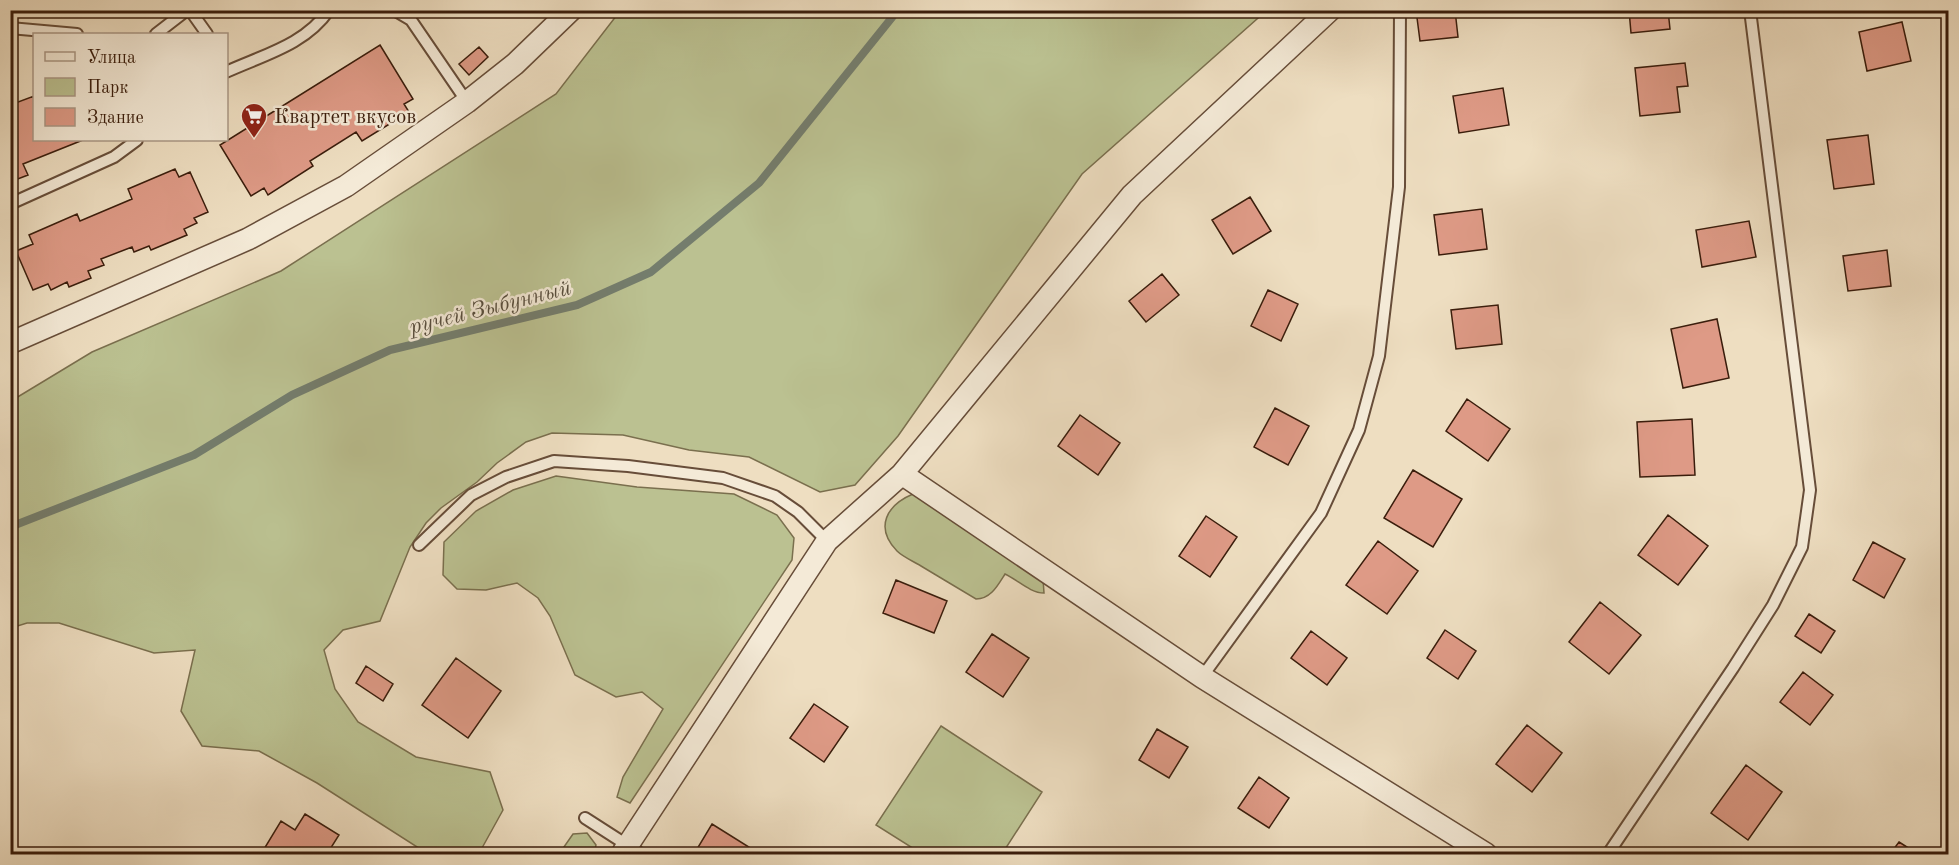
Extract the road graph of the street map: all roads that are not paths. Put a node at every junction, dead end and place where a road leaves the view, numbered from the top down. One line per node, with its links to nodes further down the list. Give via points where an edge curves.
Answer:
1 (188, 10): 10 (lane); 11 (lane)
2 (329, 10): 12 (lane, via 320,23 295,43)
3 (394, 10): 13 (lane, via 411,20)
4 (571, 10): 13 (street, via 515,64)
5 (1330, 10): 17 (street, via 1132,195)
6 (1400, 10): 20 (lane, via 1399,187 1379,356 1359,430 1321,513)
7 (1750, 10): 24 (lane, via 1810,490 1803,547 1773,605)
8 (10, 28): 9 (lane)
9 (66, 33)
10 (157, 33)
11 (206, 33)
12 (228, 68)
13 (467, 102): 16 (street, via 346,186 249,239)
14 (136, 141): 15 (lane, via 114,158)
15 (10, 204)
16 (10, 343)
17 (902, 474): 18 (street); 20 (street)
18 (827, 541): 19 (lane, via 775,496 723,478 554,461 506,477 471,495); 22 (street)
19 (418, 545)
20 (1202, 677): 23 (street)
21 (585, 818): 22 (lane)
22 (630, 852)
23 (1486, 855)
24 (1608, 855)

